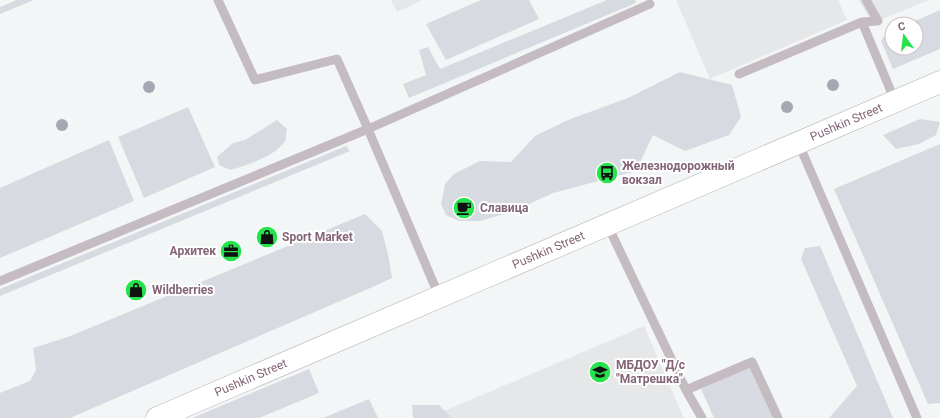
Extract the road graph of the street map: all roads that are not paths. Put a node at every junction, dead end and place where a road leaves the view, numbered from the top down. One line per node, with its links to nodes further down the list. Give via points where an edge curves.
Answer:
1 (218, 0): 8 (lane, via 255,80 337,58)
2 (866, 0): 4 (lane, via 878,21)
3 (650, 4): 8 (lane)
4 (862, 22): 5 (lane); 7 (lane)
5 (739, 74)
6 (940, 82): 7 (main road, Pushkin Street)
7 (895, 101): 9 (main road, Pushkin Street)
8 (368, 129): 11 (lane); 12 (lane)
9 (798, 142): 10 (main road, Pushkin Street); 17 (lane)
10 (607, 224): 12 (main road, Pushkin Street); 13 (lane)
11 (0, 281)
12 (439, 296): 14 (main road, Pushkin Street)
13 (686, 390): 15 (lane); 16 (lane, via 752,362)
14 (157, 418)
15 (702, 418)
16 (778, 418)
17 (917, 418)

